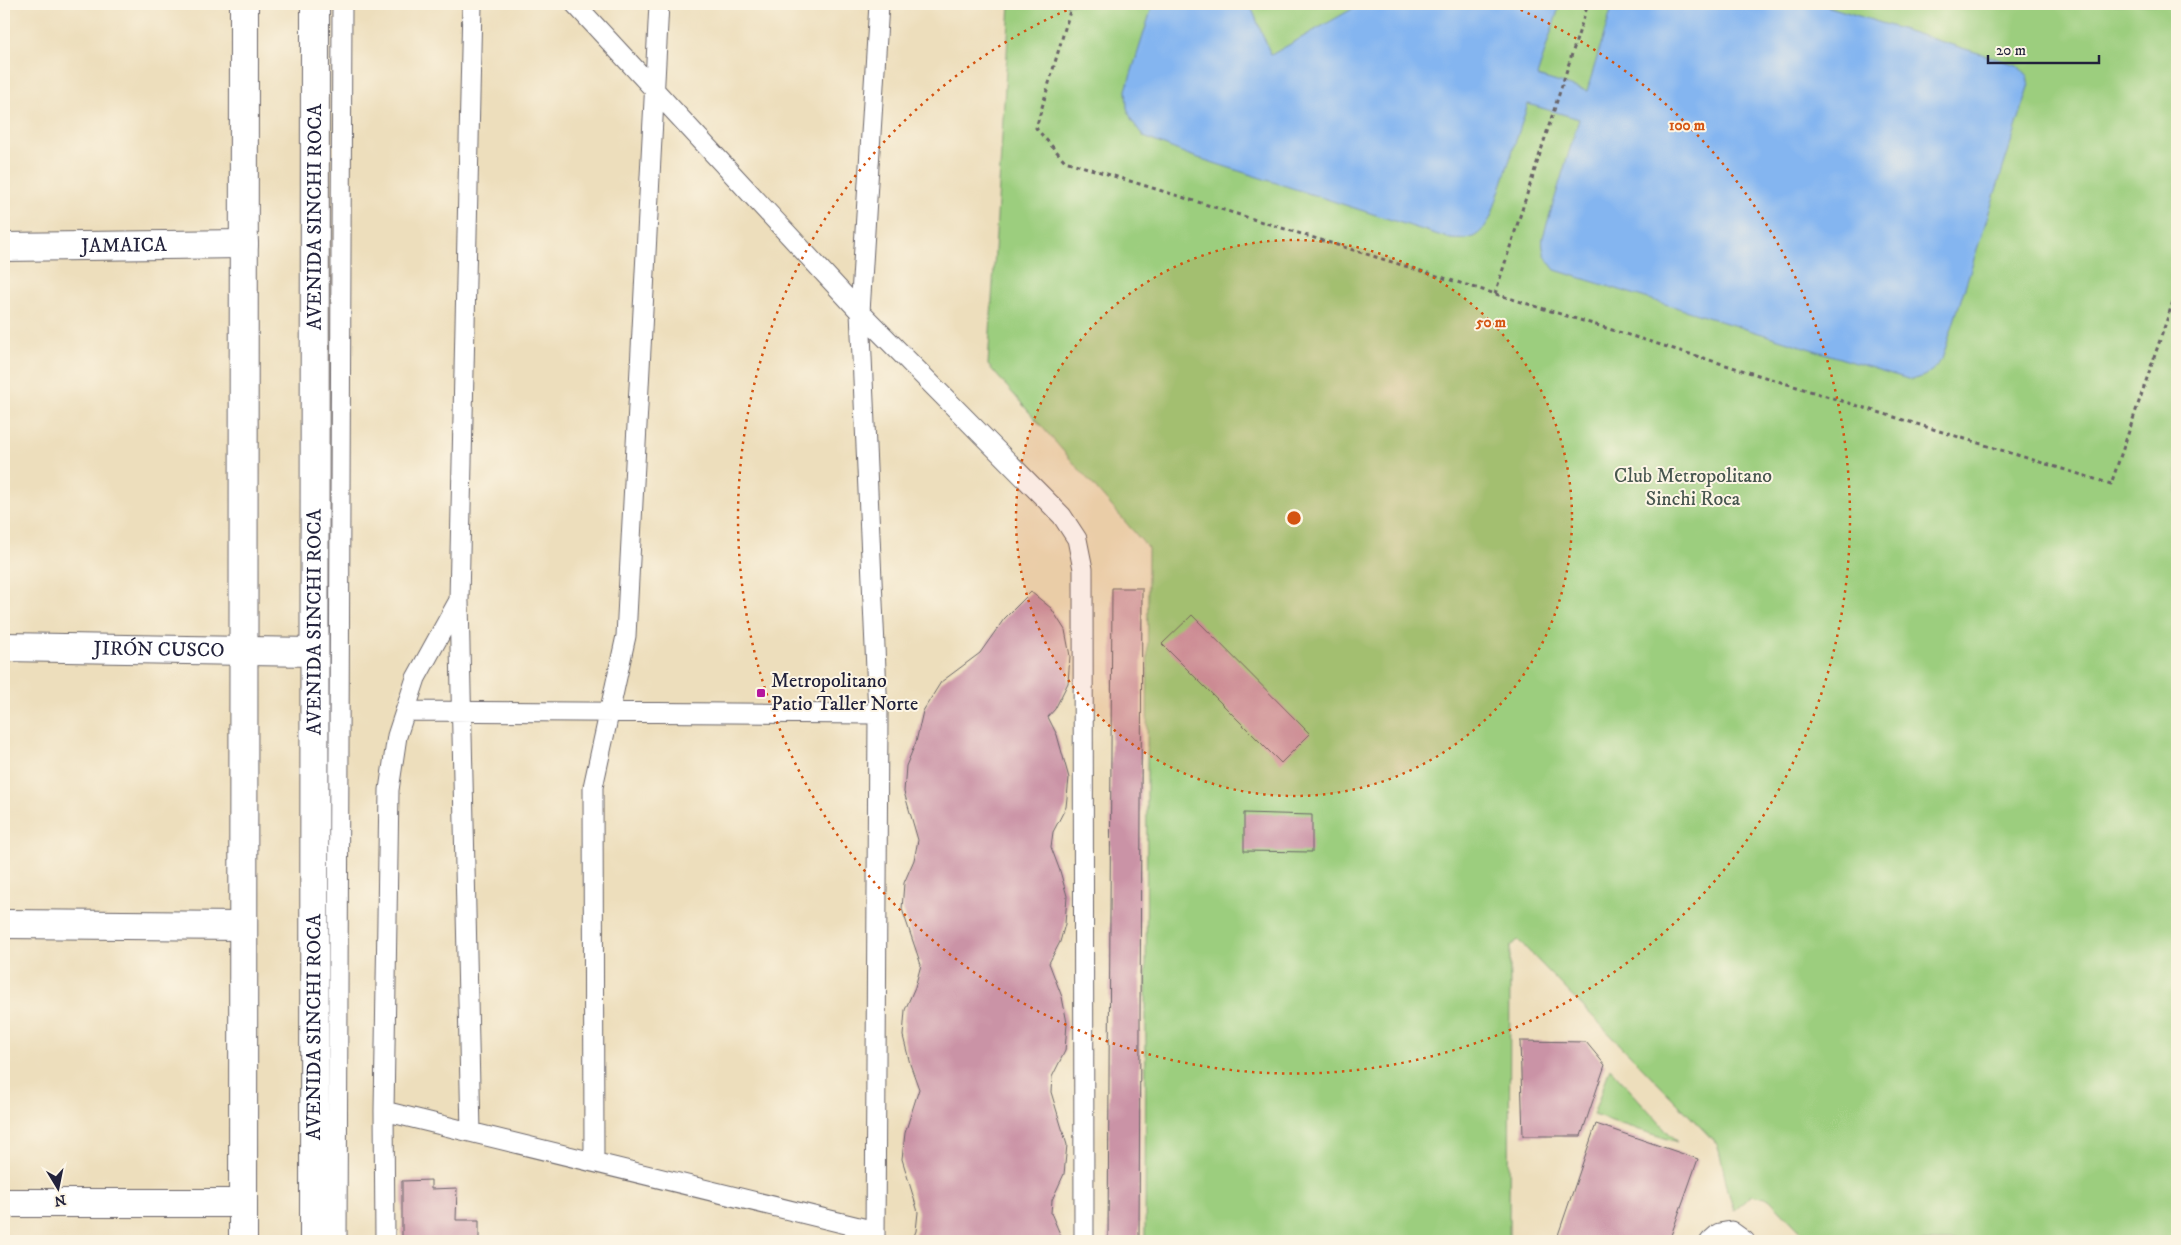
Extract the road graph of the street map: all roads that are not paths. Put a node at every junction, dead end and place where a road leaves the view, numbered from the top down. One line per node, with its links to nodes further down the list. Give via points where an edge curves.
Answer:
1 (244, 4): 9 (main road)
2 (315, 4): 15 (main road, AVENIDA SINCHI ROCA)
3 (342, 4): 30 (lane)
4 (472, 4): 12 (lane)
5 (574, 4): 8 (lane)
6 (659, 4): 8 (lane)
7 (879, 4): 11 (lane)
8 (654, 88): 11 (lane); 18 (lane, via 626,636)
9 (244, 244): 10 (main road, JAMAICA); 14 (main road)
10 (4, 247)
11 (860, 312): 19 (lane); 32 (lane, via 1062,516 1078,539 1083,569)
12 (459, 600): 16 (lane, via 416,678); 17 (lane)
13 (4, 647): 14 (main road, JIRÓN CUSCO)
14 (243, 651): 15 (main road, JIRÓN CUSCO); 21 (main road)
15 (314, 652): 29 (main road, AVENIDA SINCHI ROCA)
16 (405, 711): 17 (lane); 22 (lane, via 397,736 388,790)
17 (461, 711): 18 (lane); 23 (lane)
18 (611, 711): 19 (lane); 24 (lane, via 593,786)
19 (878, 714): 27 (lane)
20 (4, 924): 21 (main road)
21 (243, 926): 26 (main road)
22 (384, 1111): 23 (lane); 31 (lane)
23 (471, 1132): 24 (lane)
24 (594, 1162): 27 (lane)
25 (4, 1203): 26 (main road)
26 (243, 1203): 28 (main road)
27 (875, 1236)
28 (243, 1241)
29 (314, 1241)
30 (337, 1241)
31 (386, 1241)
32 (1084, 1241)
33 (1710, 1241): 34 (lane, via 1719,1232 1731,1231)
34 (1745, 1241)

